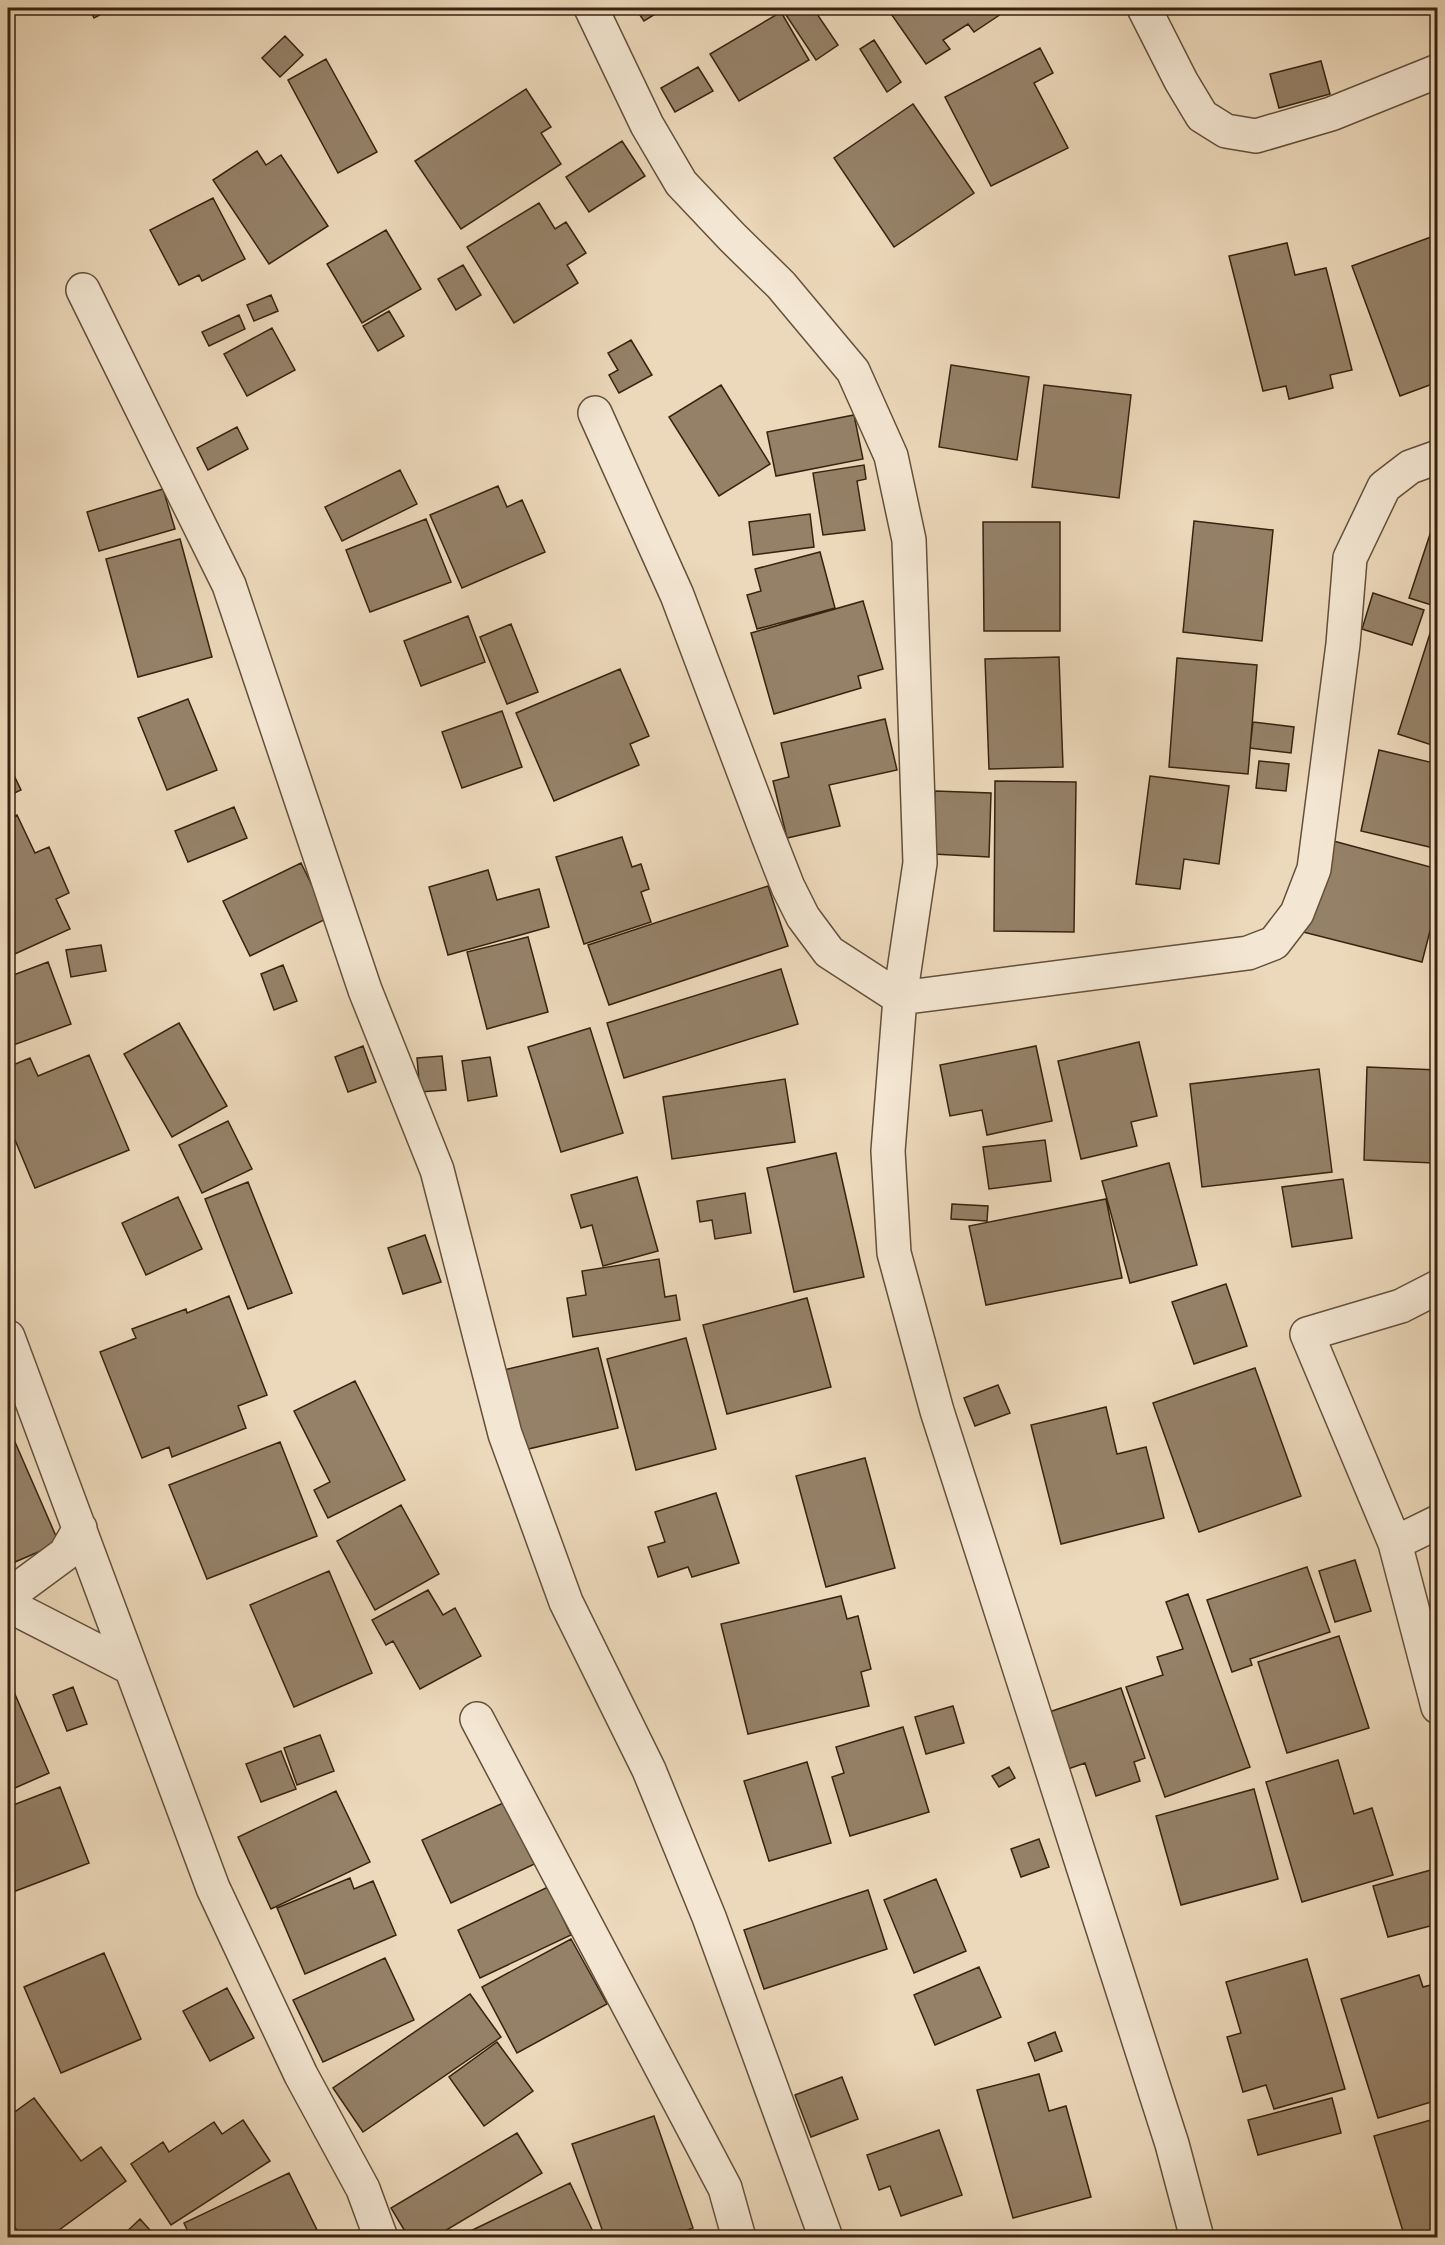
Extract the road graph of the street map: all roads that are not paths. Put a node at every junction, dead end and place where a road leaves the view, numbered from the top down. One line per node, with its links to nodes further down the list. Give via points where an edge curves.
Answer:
1 (591, 8): 7 (street, via 647,125 681,183 781,285 853,371 891,456 909,540 920,863)
2 (1144, 8): 3 (street, via 1202,116 1226,131 1256,136 1267,133 1331,114)
3 (1437, 71)
4 (83, 290): 20 (street, via 229,585 365,990 436,1170 505,1434 566,1602 649,1770 709,1917)
5 (595, 413): 7 (street, via 677,595 776,857 803,917 829,952)
6 (1437, 457): 7 (street, via 1410,467 1384,487 1350,558 1314,869 1297,913 1274,943 1248,953)
7 (900, 998): 21 (street, via 888,1152 894,1252 938,1411 1172,2144)
8 (1437, 1287): 12 (street, via 1401,1306 1307,1334)
9 (8, 1337): 11 (street)
10 (1437, 1522): 12 (street)
11 (80, 1528): 13 (street, via 65,1554); 15 (street)
12 (1395, 1543): 16 (street)
13 (8, 1596)
14 (8, 1605): 15 (street)
15 (129, 1667): 18 (street, via 213,1888 301,2075 363,2189)
16 (1437, 1707)
17 (477, 1719): 19 (street, via 725,2188)
18 (381, 2238)
19 (739, 2238)
20 (826, 2238)
21 (1197, 2238)

